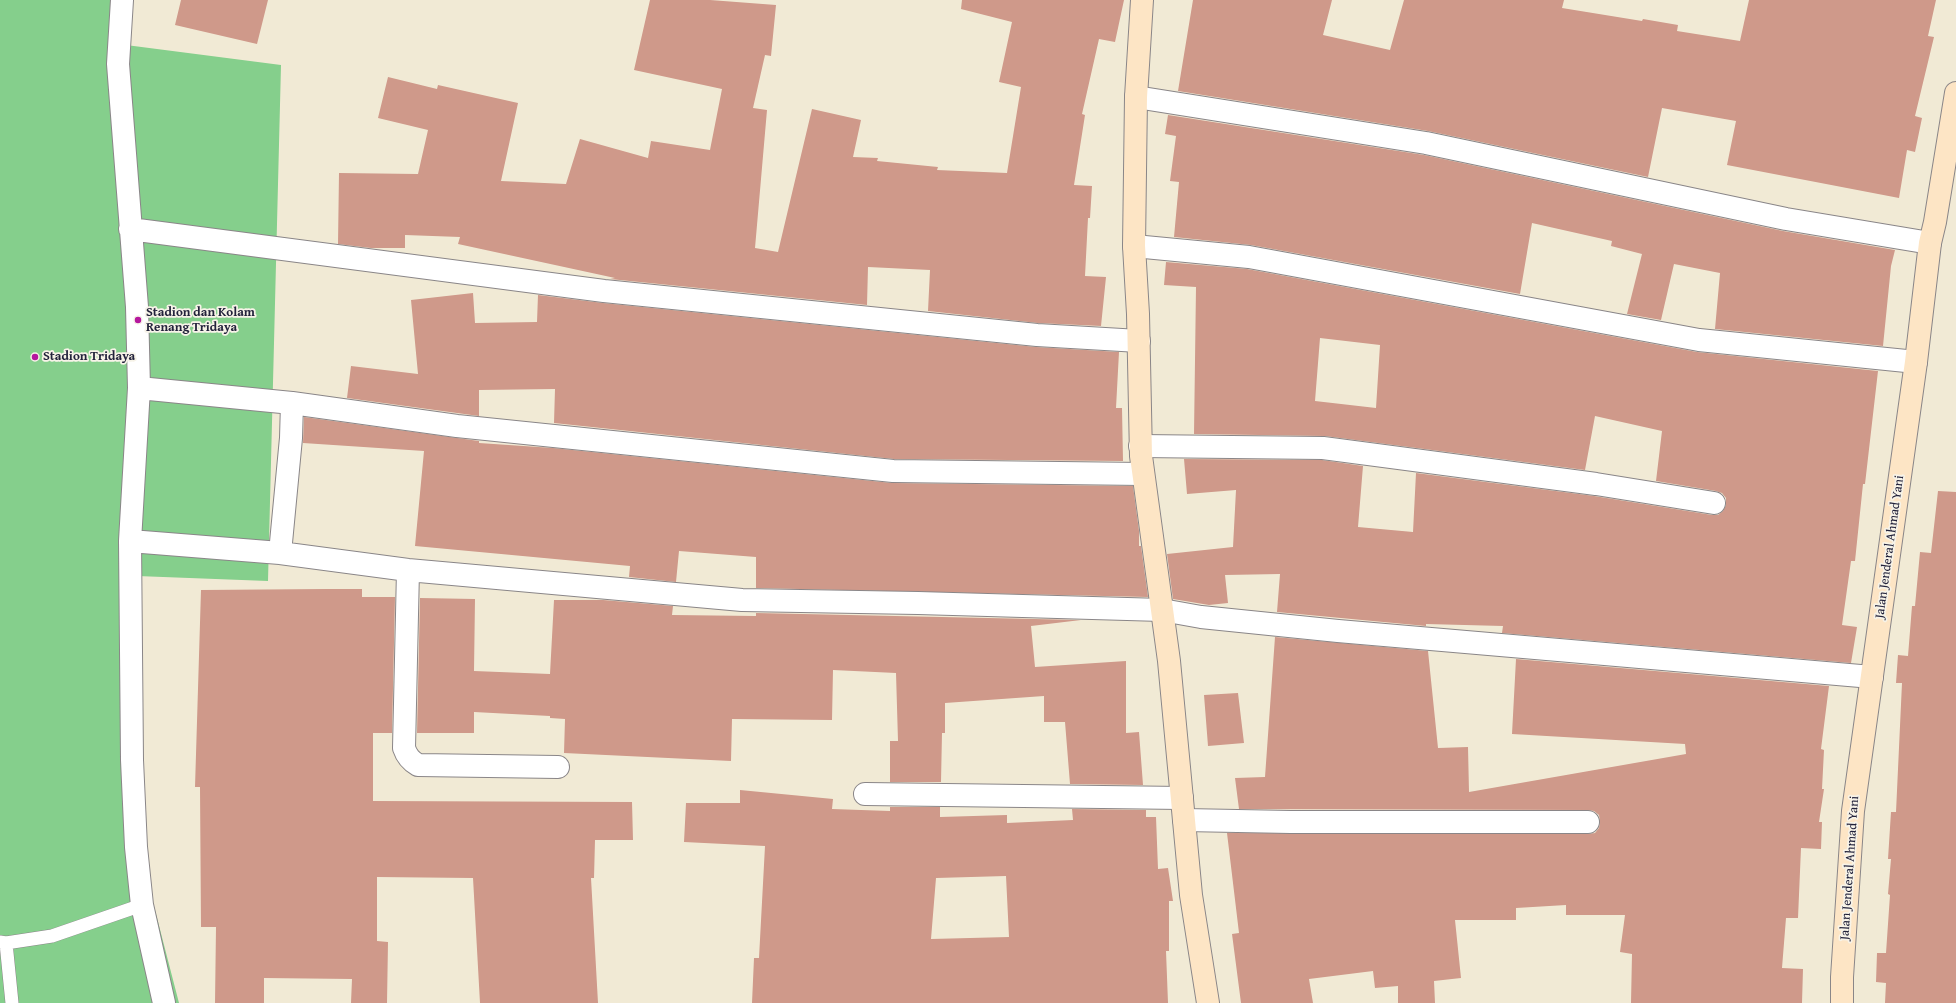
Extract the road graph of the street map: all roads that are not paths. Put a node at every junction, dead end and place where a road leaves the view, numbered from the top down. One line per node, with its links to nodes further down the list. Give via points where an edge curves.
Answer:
1 (122, 0): 5 (street, via 118,64)
2 (1142, 0): 4 (street)
3 (1956, 93): 6 (street, Jalan Jenderal Ahmad Yani)
4 (1136, 97): 6 (street, via 1426,144 1786,219); 7 (street)
5 (130, 229): 8 (street, via 604,290 1037,335); 10 (street, via 137,307)
6 (1930, 243): 9 (street, Jalan Jenderal Ahmad Yani)
7 (1134, 246): 8 (street); 9 (street, via 1249,257 1699,340)
8 (1139, 342): 12 (street)
9 (1916, 362): 19 (street, Jalan Jenderal Ahmad Yani)
10 (139, 388): 11 (street); 15 (street)
11 (292, 403): 13 (street, via 465,427 893,471); 16 (street)
12 (1140, 446): 13 (street); 14 (street, via 1323,448 1596,484)
13 (1143, 474): 18 (street)
14 (1714, 503)
15 (130, 541): 16 (street); 24 (street, via 132,760)
16 (280, 554): 17 (street)
17 (408, 570): 18 (street, via 742,600); 20 (street, via 404,748 409,758 418,765)
18 (1162, 610): 19 (street, via 1201,617 1338,631); 22 (street)
19 (1872, 677): 29 (street, Jalan Jenderal Ahmad Yani, via 1853,811)
20 (558, 767)
21 (865, 794): 22 (street)
22 (1183, 809): 23 (street, via 1291,822); 28 (street, via 1191,895)
23 (1588, 822)
24 (142, 905): 25 (lane, via 52,936); 27 (street)
25 (3, 942): 26 (lane)
26 (12, 1003)
27 (164, 1003)
28 (1208, 1003)
29 (1842, 1003)

